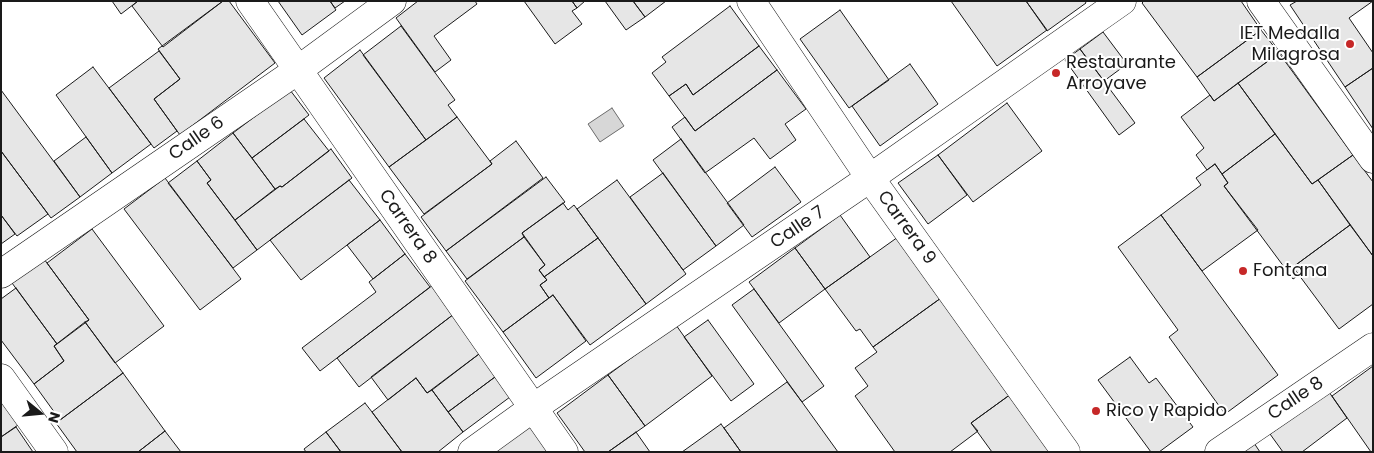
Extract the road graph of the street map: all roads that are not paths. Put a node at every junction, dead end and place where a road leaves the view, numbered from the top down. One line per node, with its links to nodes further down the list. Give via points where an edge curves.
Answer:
1 (250, 1): 6 (street, Carrera 8)
2 (392, 1): 6 (street, Calle 6)
3 (751, 1): 8 (street, Carrera 9)
4 (1122, 1): 8 (street, Calle 7)
5 (1261, 1): 7 (street)
6 (298, 70): 9 (street, Calle 6); 12 (street, Carrera 8)
7 (1373, 158)
8 (870, 178): 12 (street, Calle 7); 16 (street, Carrera 9)
9 (1, 274)
10 (1373, 347): 17 (street, Calle 8)
11 (1, 378): 13 (street)
12 (532, 408): 14 (street, Calle 7); 15 (street, Carrera 8)
13 (54, 452)
14 (472, 452)
15 (564, 452)
16 (1066, 452)
17 (1219, 452)

